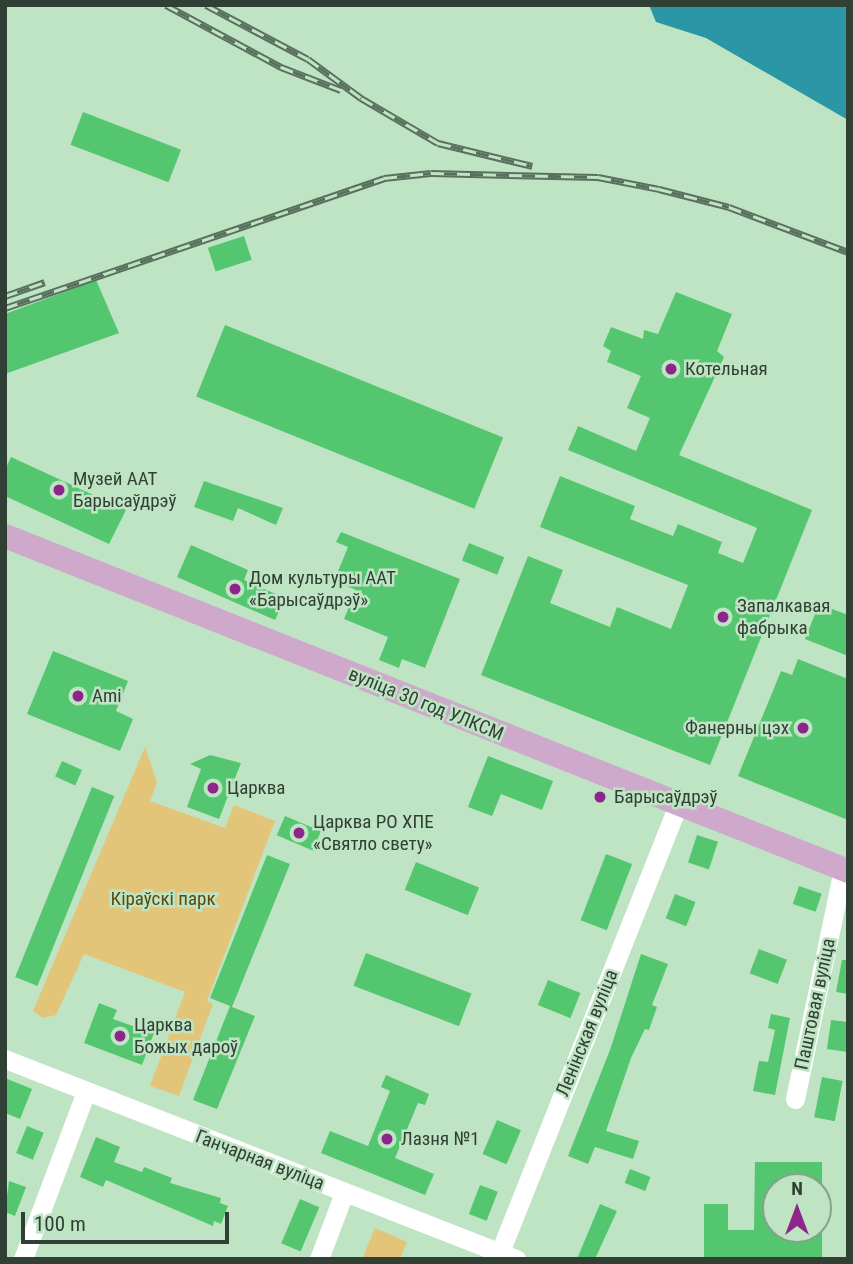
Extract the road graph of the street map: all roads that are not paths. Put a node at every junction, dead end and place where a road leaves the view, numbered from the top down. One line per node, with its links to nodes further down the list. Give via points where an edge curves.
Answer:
1 (6, 538): 2 (main road, вуліца 30 год УЛКСМ)
2 (678, 804): 3 (main road, вуліца 30 год УЛКСМ); 8 (street, Ленінская вуліца)
3 (845, 870): 6 (street, Паштовая вуліца)
4 (5, 1059): 5 (street, Ганчарная вуліца)
5 (86, 1091): 7 (street, Ганчарная вуліца); 9 (street)
6 (795, 1099)
7 (345, 1193): 8 (street, Ганчарная вуліца); 10 (street)
8 (503, 1256)
9 (23, 1259)
10 (318, 1259)

